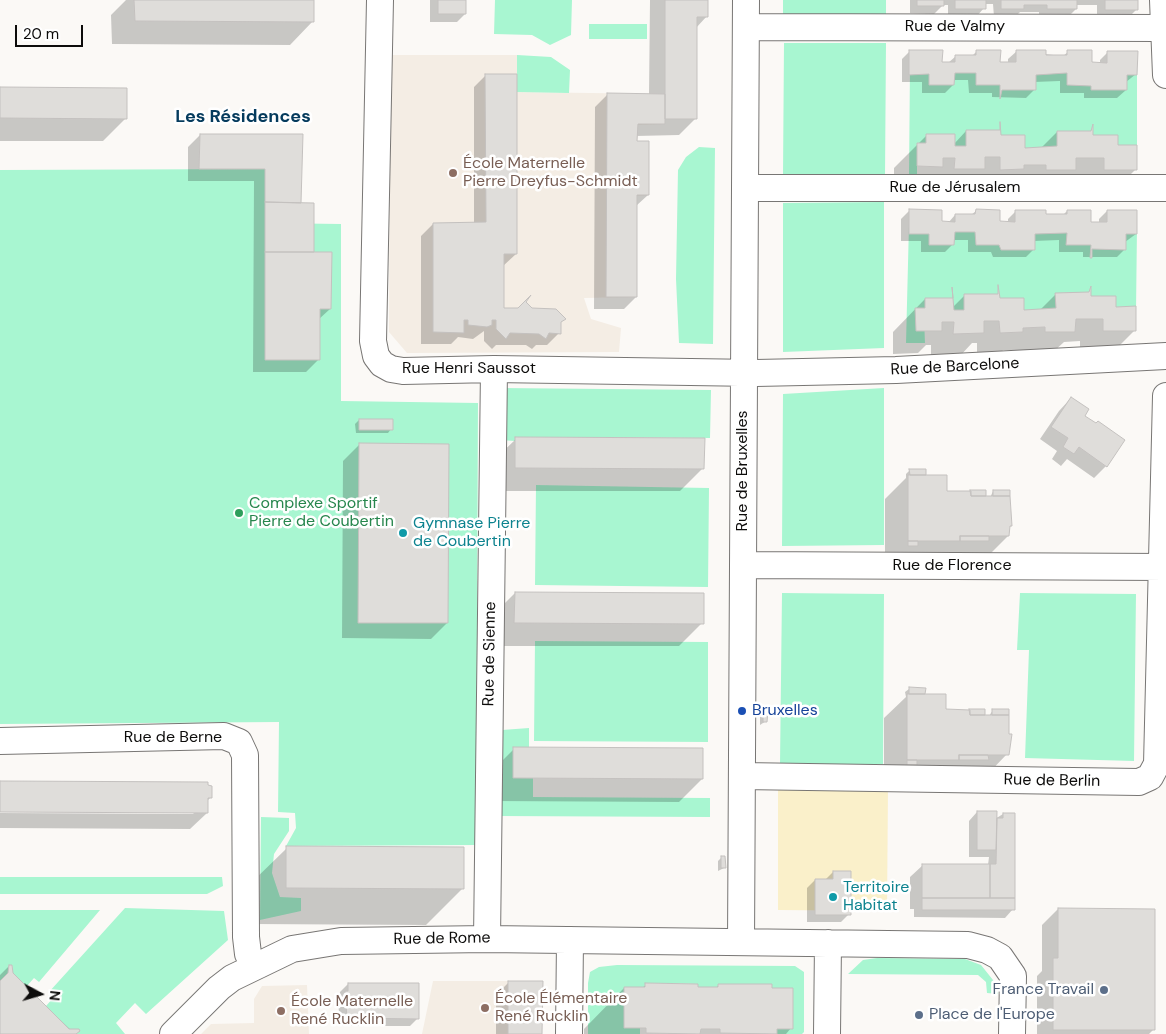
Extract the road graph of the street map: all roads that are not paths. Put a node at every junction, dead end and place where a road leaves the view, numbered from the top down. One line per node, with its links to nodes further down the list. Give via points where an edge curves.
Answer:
1 (380, 0): 10 (street, Rue Henri Saussot, via 373,341 376,356 382,364 403,370)
2 (746, 0): 4 (street, Rue de Bruxelles)
3 (1163, 0): 5 (street)
4 (746, 27): 5 (street, Rue de Valmy); 7 (street, Rue de Bruxelles)
5 (1164, 28): 6 (street)
6 (1166, 76)
7 (745, 188): 8 (street, Rue de Jérusalem); 11 (street, Rue de Bruxelles)
8 (1166, 188)
9 (1166, 356): 11 (street, Rue de Barcelone, via 896,370)
10 (494, 369): 11 (street, Rue Henri Saussot); 17 (street, Rue de Sienne)
11 (744, 373): 13 (street, Rue de Bruxelles)
12 (1166, 396): 14 (street, Rue de Berlin)
13 (743, 565): 14 (street, Rue de Florence); 16 (street, Rue de Bruxelles)
14 (1163, 567): 16 (street, Rue de Berlin, via 1157,764 1150,777 1139,782)
15 (0, 741): 21 (street, Rue de Berne, via 224,736 239,742 245,756 246,938 248,954)
16 (742, 776): 19 (street, Rue de Bruxelles)
17 (487, 939): 18 (street, Rue de Rome); 21 (street, Rue de Rome, via 341,941 292,949)
18 (570, 940): 19 (street, Rue de Rome); 23 (street)
19 (741, 942): 20 (street)
20 (828, 943): 24 (street); 25 (street, via 968,945 987,950 1000,957 1013,976)
21 (254, 965): 22 (street, Rue de Rome, via 219,988)
22 (173, 1034)
23 (569, 1034)
24 (827, 1034)
25 (1012, 1034)

